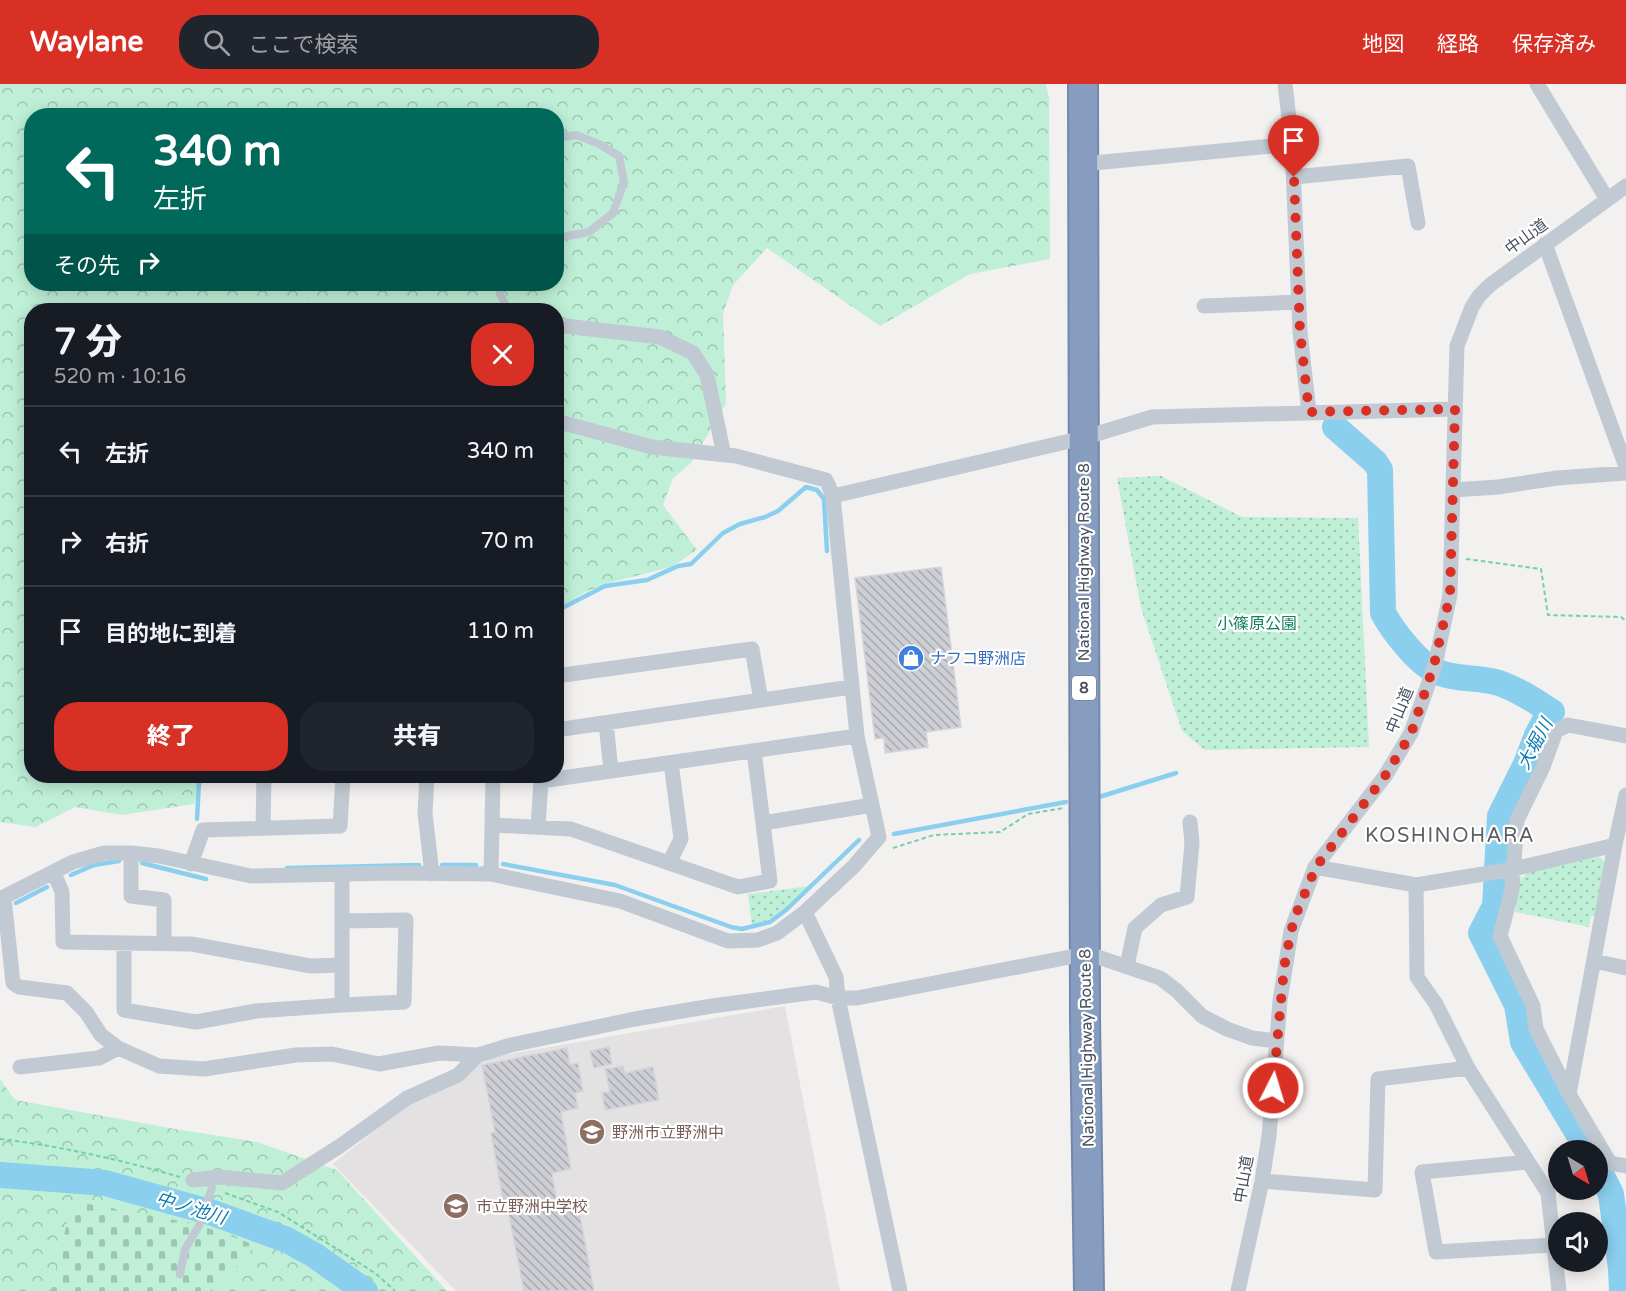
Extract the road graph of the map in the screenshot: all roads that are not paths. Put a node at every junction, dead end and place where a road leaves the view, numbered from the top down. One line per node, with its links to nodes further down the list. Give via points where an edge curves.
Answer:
1 (1083, 84): 6 (highway, National Highway Route 8 / 8)
2 (1285, 84): 5 (street)
3 (1537, 84): 9 (street)
4 (564, 137): 11 (lane, via 576,135 619,156 624,182 613,213 589,232)
5 (1292, 144): 6 (street); 7 (street)
6 (1083, 164): 19 (highway, National Highway Route 8 / 8)
7 (1294, 177): 10 (street, via 1408,166); 13 (street)
8 (1626, 186): 9 (street, 中山道)
9 (1607, 199): 12 (street, 中山道)
10 (1418, 223)
11 (564, 237)
12 (1545, 244): 16 (street, 中山道, via 1490,285 1472,307 1457,346); 21 (street)
13 (1299, 302): 14 (street); 17 (street)
14 (1204, 306)
15 (564, 326): 20 (street, via 660,337 693,353 707,375)
16 (1455, 409): 17 (street); 23 (street, 中山道)
17 (1309, 412): 19 (street, via 1152,417)
18 (564, 423): 20 (street, via 652,447)
19 (1083, 438): 24 (street); 64 (highway, National Highway Route 8 / 8)
20 (724, 455): 24 (street, via 826,480)
21 (1626, 467)
22 (1626, 473): 23 (street)
23 (1453, 490): 52 (street, 中山道, via 1450,595 1433,670 1411,734)
24 (833, 496): 26 (street)
25 (564, 675): 27 (street, via 752,650)
26 (851, 687): 27 (street); 30 (street)
27 (761, 700): 28 (street)
28 (606, 723): 29 (street); 34 (street)
29 (564, 729)
30 (857, 736): 32 (street); 42 (street)
31 (1626, 736): 53 (street, via 1568,725 1556,731 1517,820)
32 (754, 751): 33 (street); 44 (street)
33 (671, 763): 34 (street); 50 (street, via 681,839)
34 (611, 771): 35 (street)
35 (564, 778)
36 (264, 783): 47 (street)
37 (343, 783): 47 (street, via 340,826)
38 (427, 783): 55 (street, via 425,813)
39 (493, 783): 45 (street)
40 (541, 783): 46 (street)
41 (1626, 795): 48 (street)
42 (872, 805): 44 (street); 60 (street, via 879,837)
43 (1190, 822): 67 (street, via 1187,897 1161,905 1136,928)
44 (763, 823): 50 (street, via 770,881 738,887)
45 (492, 825): 46 (street); 56 (street)
46 (538, 827): 50 (street, via 571,829)
47 (263, 828): 51 (street, via 203,830)
48 (1615, 845): 53 (street); 65 (street)
49 (130, 853): 51 (street); 54 (street, via 104,853 73,862); 63 (street, via 131,896 164,900)
50 (669, 863)
51 (191, 864): 57 (street, via 252,876)
52 (1316, 867): 58 (street); 71 (street, 中山道, via 1291,931)
53 (1510, 869): 58 (street); 76 (street, via 1512,890 1500,936 1533,1006 1536,1029)
54 (54, 873): 59 (street); 62 (street, via 62,892 63,942)
55 (432, 874): 56 (street); 57 (street)
56 (491, 874): 60 (street, via 620,902 728,941 758,940 777,933)
57 (342, 876): 61 (street)
58 (1416, 885): 75 (street, via 1417,977 1436,1004)
59 (2, 898): 72 (street, via 13,983 67,993 101,1035)
60 (805, 912): 69 (street, via 836,977)
61 (342, 921): 66 (street); 70 (street, via 406,920 404,1002)
62 (124, 943): 63 (street); 70 (street, via 124,1011 196,1022 256,1011)
63 (164, 944): 66 (street, via 192,944 311,966)
64 (1086, 956): 67 (street); 69 (street, via 857,998); 87 (highway, National Highway Route 8 / 8)
65 (1594, 962): 68 (street); 76 (street)
66 (341, 965): 70 (street)
67 (1127, 966): 71 (street, via 1160,978 1202,1016 1227,1029)
68 (1626, 968)
69 (838, 998): 73 (street, via 816,992 712,1006 635,1019); 86 (street)
70 (342, 1005)
71 (1276, 1041): 80 (street, 中山道)
72 (118, 1048): 73 (street, via 159,1066 204,1069 296,1055 332,1054 379,1064 440,1053); 74 (street, via 99,1058)
73 (478, 1055): 79 (street, via 458,1075 407,1098 282,1183 220,1177)
74 (20, 1067)
75 (1468, 1068): 77 (street); 80 (street, via 1378,1079 1375,1190)
76 (1569, 1094): 78 (street, via 1610,1163)
77 (1528, 1162): 82 (street, via 1548,1193); 83 (street, via 1422,1172 1436,1252)
78 (1626, 1166)
79 (193, 1180)
80 (1262, 1181): 88 (street, 中山道)
81 (212, 1188): 85 (lane, via 202,1219 185,1249)
82 (1550, 1212)
83 (1548, 1245)
84 (1557, 1272): 89 (street)
85 (180, 1274)
86 (900, 1291)
87 (1089, 1291)
88 (1239, 1291)
89 (1559, 1291)

